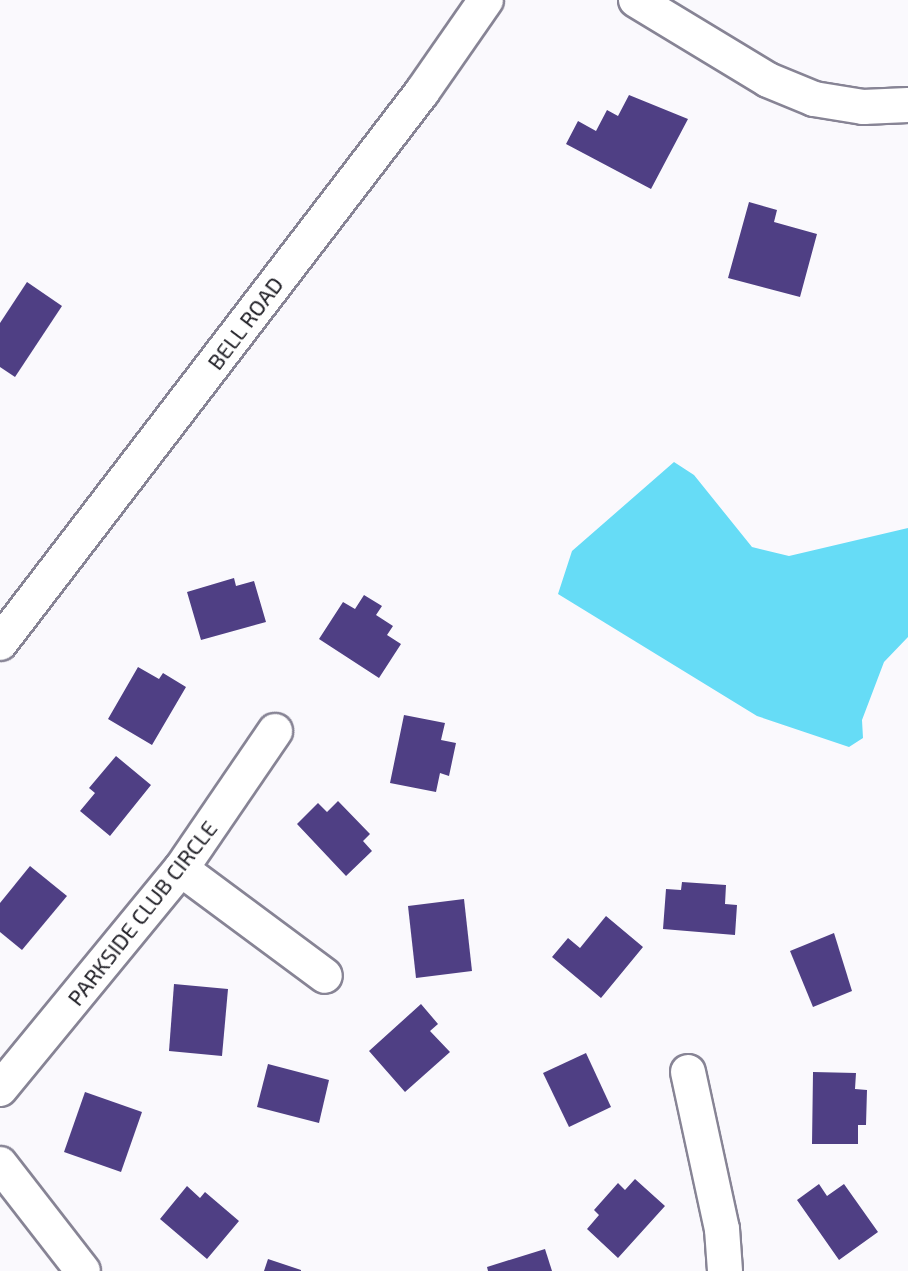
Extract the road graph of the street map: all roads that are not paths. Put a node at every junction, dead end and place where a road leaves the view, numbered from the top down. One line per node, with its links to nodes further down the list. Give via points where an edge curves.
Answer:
1 (486, 0): 4 (street, BELL ROAD, via 422,92)
2 (636, 0): 3 (street, via 768,80 814,99 863,107)
3 (908, 105)
4 (0, 643)
5 (275, 731): 6 (street, PARKSIDE CLUB CIRCLE)
6 (181, 869): 7 (street); 9 (street, PARKSIDE CLUB CIRCLE)
7 (325, 976)
8 (688, 1072): 12 (street, via 722,1229)
9 (0, 1089)
10 (0, 1164): 11 (street)
11 (83, 1271)
12 (725, 1271)

